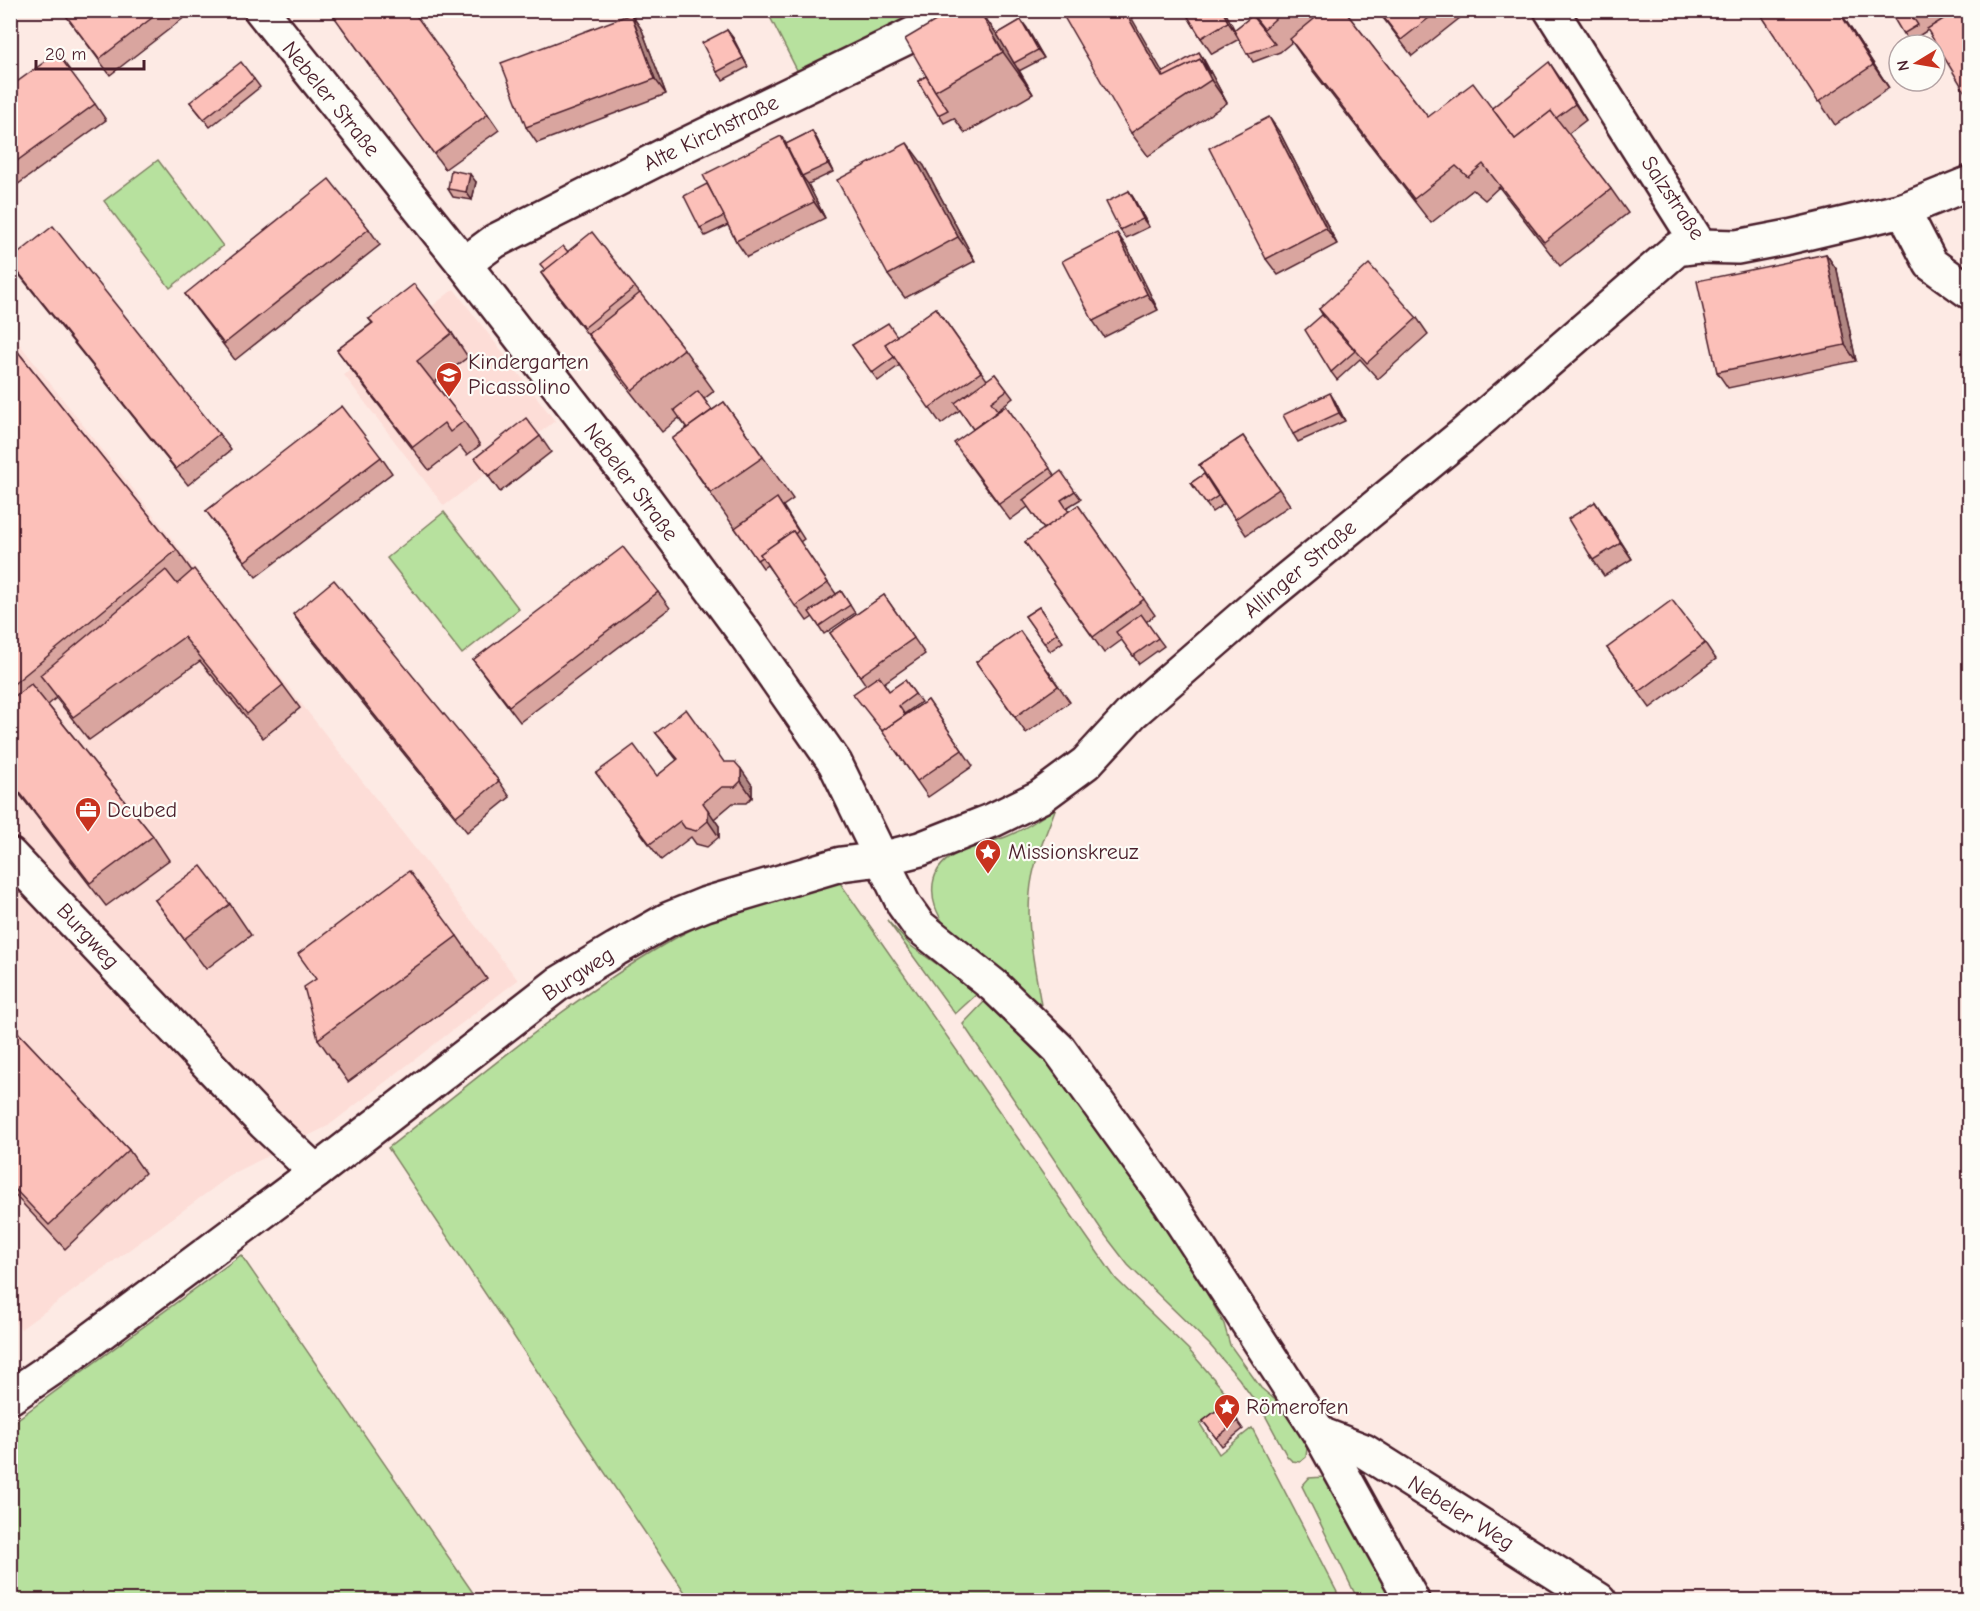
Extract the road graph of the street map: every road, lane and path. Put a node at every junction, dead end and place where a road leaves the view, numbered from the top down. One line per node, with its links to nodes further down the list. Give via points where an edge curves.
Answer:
1 (261, 10): 7 (street, Nebeler Straße)
2 (963, 10): 7 (street, Alte Kirchstraße, via 505,236)
3 (1551, 10): 6 (street, Salzstraße)
4 (1970, 183): 5 (street, Salzstraße)
5 (1903, 210): 6 (street, Salzstraße, via 1737,248); 8 (street, via 1931,264)
6 (1700, 246): 10 (street, Allinger Straße, via 1677,249 1149,698 1086,763 1040,797 993,820 920,849)
7 (464, 264): 10 (street, Nebeler Straße, via 655,513 813,729 835,763)
8 (1970, 292)
9 (10, 855): 11 (street, Burgweg)
10 (881, 859): 11 (street, Burgweg, via 841,864 748,889 669,919 558,984); 13 (street, Nebeler Straße, via 919,926 993,985 1059,1050 1169,1202)
11 (316, 1172): 12 (street, Burgweg)
12 (10, 1397)
13 (1320, 1434): 14 (street, Nebeler Straße); 15 (street, Nebeler Weg, via 1364,1451)
14 (1412, 1600)
15 (1599, 1600)

